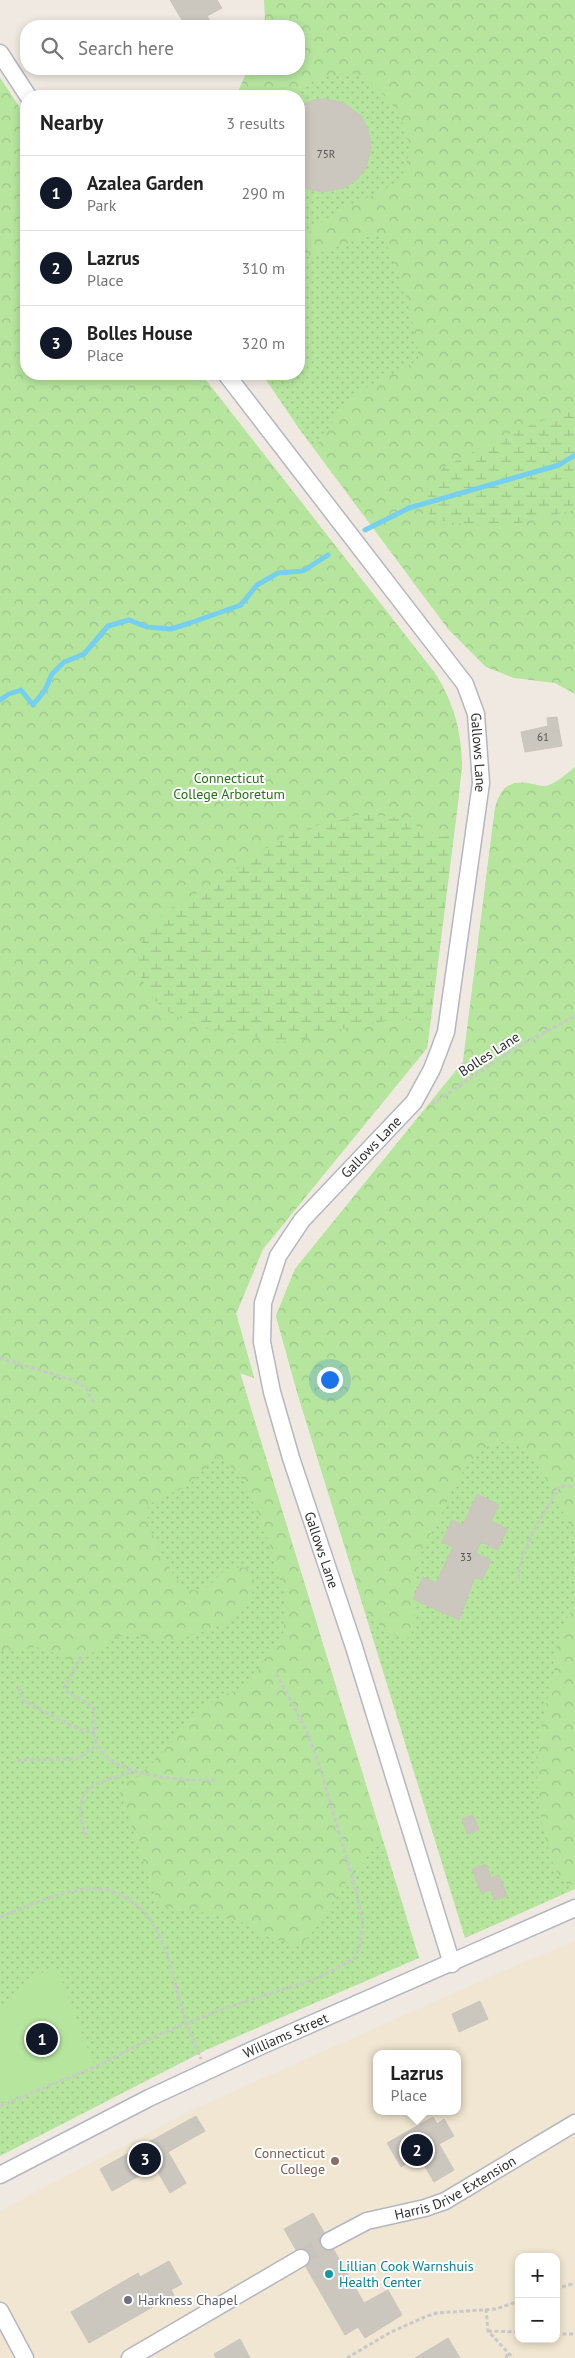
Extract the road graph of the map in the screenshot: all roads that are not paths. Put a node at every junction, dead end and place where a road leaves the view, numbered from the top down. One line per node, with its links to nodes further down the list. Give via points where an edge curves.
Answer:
1 (0, 53): 2 (street)
2 (24, 90)
3 (231, 380): 5 (street, Gallows Lane, via 465,684 476,714 481,782 446,1032 432,1069 414,1102 302,1220 278,1256 263,1303 262,1342 291,1458 354,1647)
4 (575, 1908): 5 (street, Williams Street)
5 (452, 1964): 7 (street, Williams Street, via 206,2071)
6 (575, 2123): 8 (street, Harris Drive Extension, via 445,2201 367,2221)
7 (0, 2175)
8 (329, 2241)
9 (301, 2258): 12 (street)
10 (0, 2311): 11 (street)
11 (25, 2358)
12 (130, 2358)

